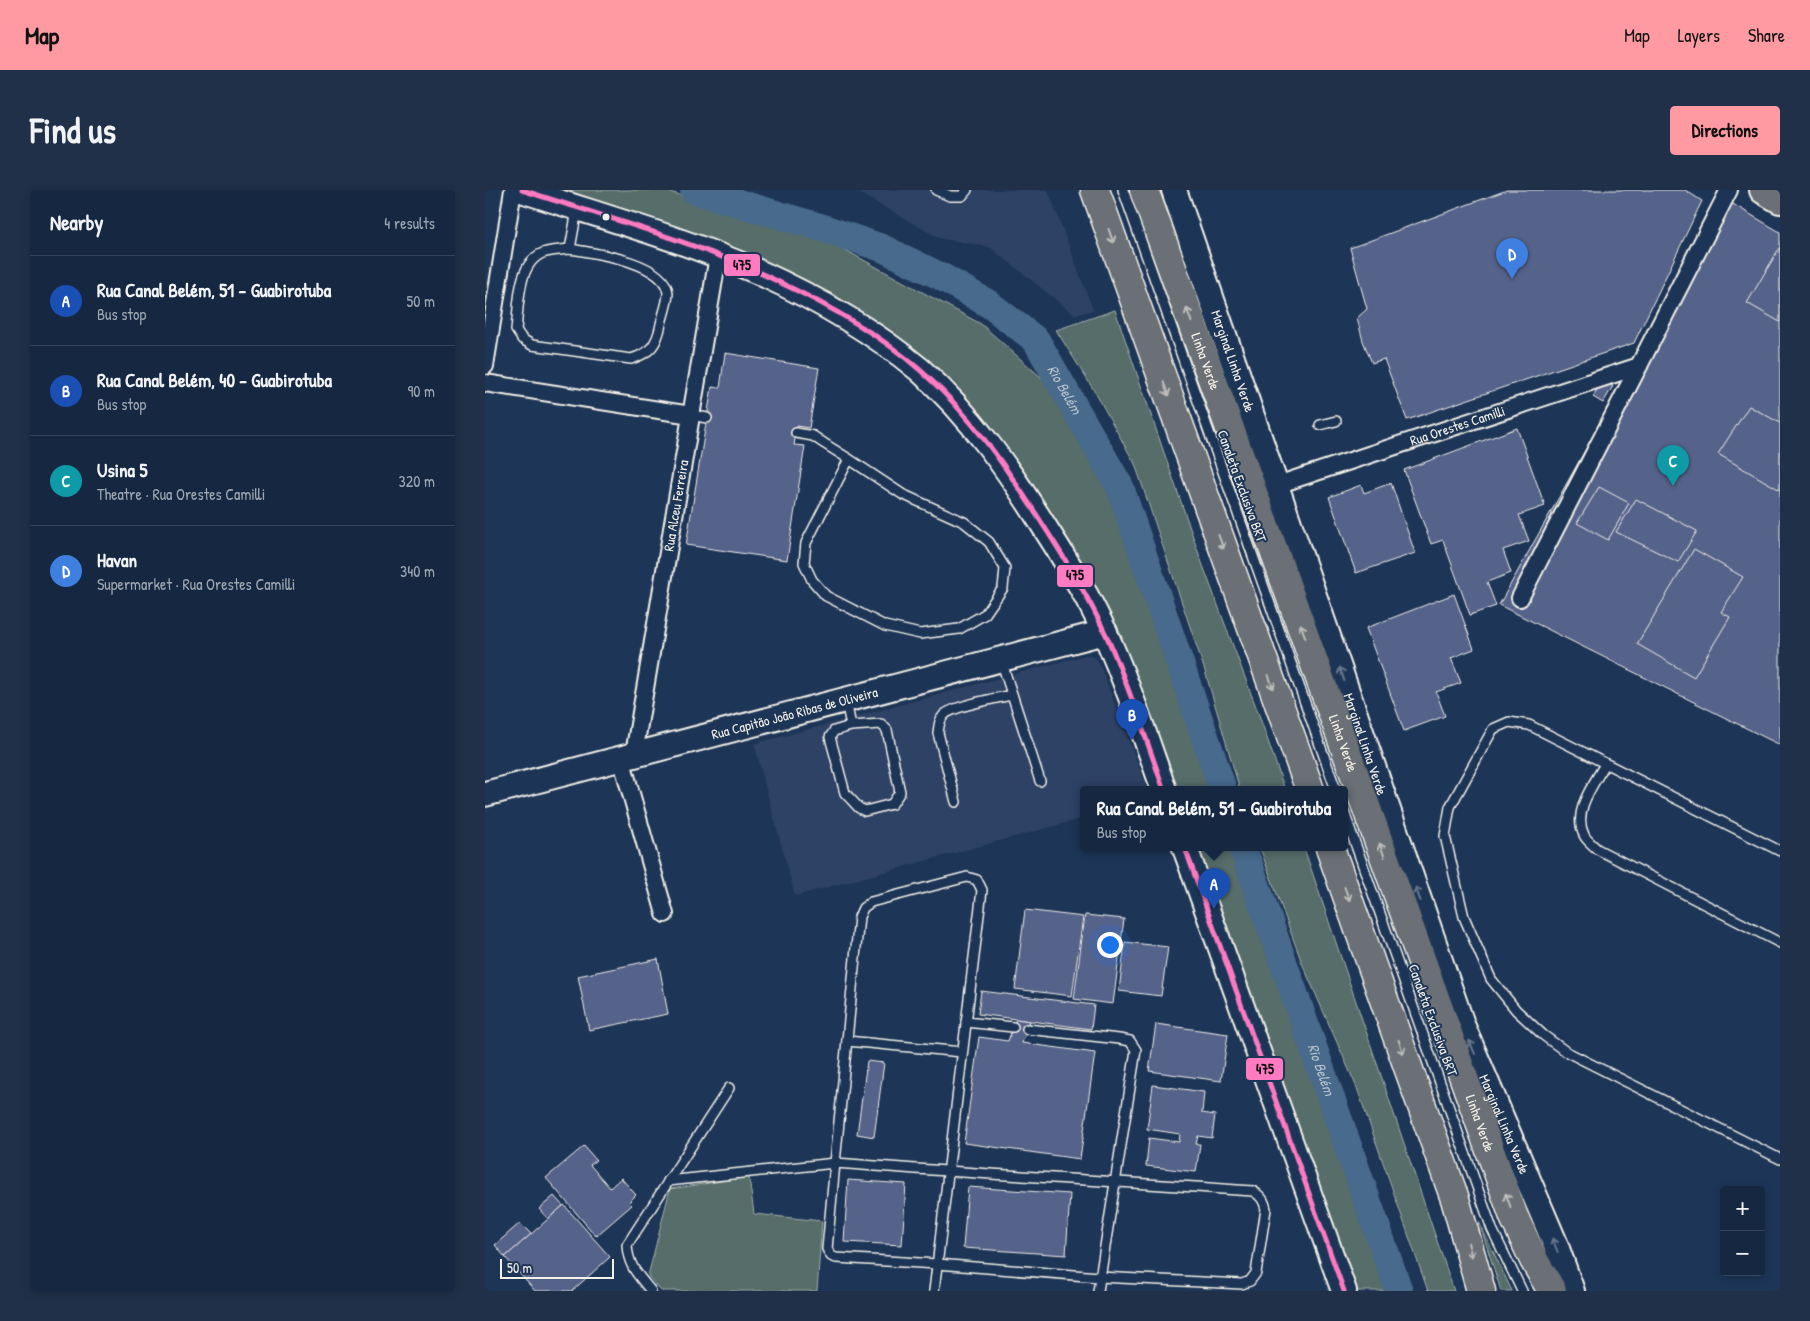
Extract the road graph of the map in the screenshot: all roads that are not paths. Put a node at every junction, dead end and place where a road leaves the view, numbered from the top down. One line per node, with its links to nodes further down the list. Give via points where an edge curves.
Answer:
1 (513, 190): 15 (street)
2 (522, 190): 12 (street)
3 (936, 190): 4 (lane, via 950,196 962,196)
4 (967, 190)
5 (1095, 190): 34 (highway, one-way to 34)
6 (1123, 190): 35 (lane, Canaleta Exclusiva BRT)
7 (1144, 190): 63 (highway, Linha Verde, one-way to 7, via 1514,1217)
8 (1174, 190): 23 (street, Marginal Linha Verde)
9 (1729, 190): 16 (street)
10 (1763, 190): 11 (main road)
11 (1780, 200)
12 (577, 208): 13 (lane); 14 (street)
13 (570, 249): 13 (lane, via 543,253 523,274 516,330 522,339 532,344 631,358 643,355 659,335 668,293 663,281 650,270 612,257)
14 (718, 256): 18 (street, Rua Alceu Ferreira); 25 (street, via 758,272 857,325 892,348 945,394 985,441 1034,510)
15 (485, 366)
16 (1639, 366): 23 (street, Rua Orestes Camilli); 24 (street)
17 (485, 383): 18 (street)
18 (699, 416): 30 (street, Rua Alceu Ferreira)
19 (1337, 421): 20 (lane)
20 (1320, 425)
21 (796, 433): 22 (lane, via 813,436)
22 (849, 459): 22 (lane, via 902,494 964,522 989,542 1005,568 1003,588 985,614 959,629 920,634 885,626 826,596 812,580 804,563 806,543)
23 (1277, 485): 64 (street, Marginal Linha Verde, one-way to 23, via 1555,1243 1463,1027)
24 (1520, 598)
25 (1105, 632): 26 (street, Rua Capitão João Ribas de Oliveira); 33 (street)
26 (1001, 660): 27 (lane); 28 (street, Rua Capitão João Ribas de Oliveira)
27 (1012, 695): 32 (lane); 37 (lane, via 956,709 945,714 939,722 938,733)
28 (846, 701): 29 (lane); 30 (street, Rua Capitão João Ribas de Oliveira)
29 (851, 726): 29 (lane, via 881,724 887,730 900,792 892,804 865,811 845,793 830,737 834,731)
30 (628, 756): 36 (street, Rua Capitão João Ribas de Oliveira); 42 (street, Rua Alceu Ferreira)
31 (1605, 764): 41 (lane); 43 (lane, via 1583,804 1579,819 1584,836 1597,849); 50 (lane, via 1529,725 1509,722 1493,729 1450,806 1445,836 1464,917 1491,979 1516,1010 1565,1051)
32 (1040, 780)
33 (1163, 786)
34 (1308, 786)
35 (1335, 786)
36 (485, 794)
37 (956, 802)
38 (1348, 823): 62 (lane, Canaleta Exclusiva BRT, via 1492,1229)
39 (1186, 851): 60 (street)
40 (1331, 851): 61 (highway, one-way to 61, via 1453,1192)
41 (1780, 851)
42 (665, 914)
43 (1780, 943)
44 (966, 1022): 45 (lane); 47 (lane, via 982,890 977,880 967,877 871,902 863,908 859,917); 48 (lane)
45 (1013, 1027)
46 (1027, 1029): 54 (lane, via 1130,1041 1136,1050)
47 (847, 1041): 48 (lane); 51 (lane)
48 (962, 1052): 52 (lane)
49 (729, 1088): 53 (lane)
50 (1780, 1159)
51 (835, 1163): 52 (lane); 53 (lane); 55 (lane, via 827,1250 831,1256)
52 (948, 1172): 54 (lane); 55 (lane)
53 (668, 1181): 57 (lane, via 627,1245 632,1268)
54 (1115, 1182): 56 (lane); 56 (lane, via 1260,1195 1266,1209 1256,1273 1250,1281 1242,1284)
55 (937, 1264): 56 (lane); 58 (lane)
56 (1099, 1276): 59 (lane)
57 (651, 1291)
58 (934, 1291)
59 (1098, 1291)
60 (1344, 1291)
61 (1481, 1291)
62 (1522, 1291)
63 (1552, 1291)
64 (1572, 1291)

